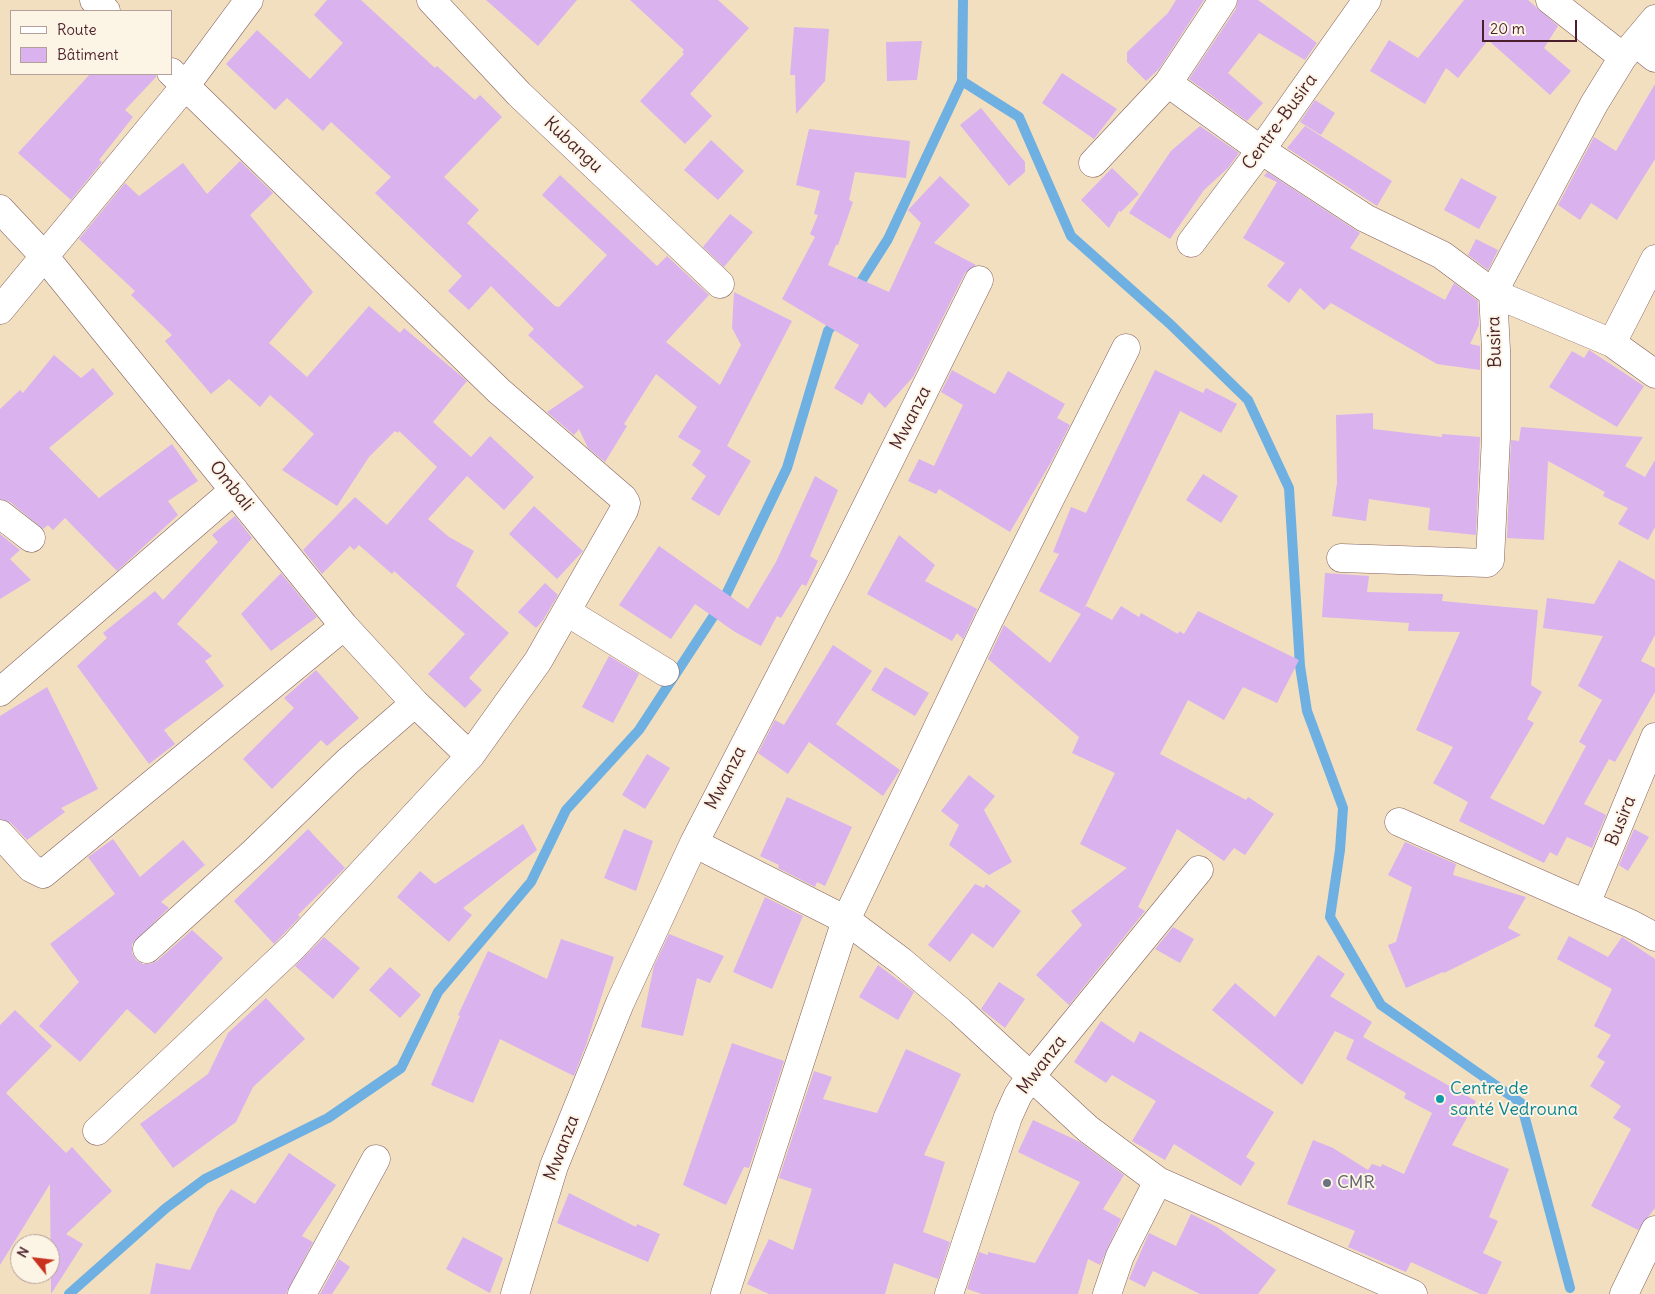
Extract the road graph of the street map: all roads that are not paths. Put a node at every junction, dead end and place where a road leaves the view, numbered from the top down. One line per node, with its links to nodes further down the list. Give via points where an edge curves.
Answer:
1 (94, 0): 7 (street)
2 (249, 0): 10 (street)
3 (432, 0): 19 (street, Kubangu, via 519,94)
4 (1224, 0): 11 (street)
5 (1367, 0): 12 (street, Centre-Busira)
6 (1550, 0): 9 (street)
7 (105, 10)
8 (1655, 19): 9 (street, Busira)
9 (1638, 53): 20 (street, Busira, via 1594,104)
10 (178, 78): 16 (street); 29 (street, via 499,391 623,498 626,503 624,510)
11 (1168, 82): 12 (street); 13 (street)
12 (1261, 150): 15 (street, Centre-Busira); 20 (street, via 1365,218 1442,255)
13 (1093, 162)
14 (0, 210): 16 (street, Ombali)
15 (1190, 243)
16 (44, 256): 21 (street); 25 (street, Ombali)
17 (1655, 259): 22 (street)
18 (979, 280): 38 (street, Mwanza)
19 (720, 284)
20 (1493, 294): 22 (street); 28 (street, Busira, via 1496,436 1490,560 1487,563)
21 (0, 310)
22 (1612, 343): 24 (street)
23 (1126, 348): 41 (street, via 989,620)
24 (1655, 374)
25 (234, 490): 30 (street, Ombali); 32 (street)
26 (0, 514): 27 (street)
27 (31, 538)
28 (1341, 558)
29 (567, 612): 31 (street); 35 (street, via 538,662)
30 (344, 626): 33 (street, Ombali); 37 (street, via 43,874 31,868)
31 (665, 672)
32 (0, 692)
33 (416, 703): 35 (street, Ombali); 43 (street, via 347,762)
34 (1655, 737): 40 (street, Busira)
35 (470, 756): 45 (street, via 294,946)
36 (1398, 822): 40 (street)
37 (0, 834)
38 (694, 843): 41 (street); 50 (street, Mwanza, via 620,1003 554,1166)
39 (1199, 870): 44 (street, Mwanza)
40 (1586, 904): 42 (street)
41 (846, 920): 44 (street, via 901,960); 51 (street)
42 (1655, 937)
43 (147, 949)
44 (1031, 1076): 47 (street, via 1088,1129); 52 (street, Mwanza, via 1008,1117)
45 (96, 1132)
46 (376, 1159): 49 (street)
47 (1158, 1181): 53 (street, via 1120,1256); 54 (street)
48 (1655, 1230): 55 (street)
49 (302, 1294)
50 (515, 1294)
51 (725, 1294)
52 (949, 1294)
53 (1107, 1294)
54 (1413, 1294)
55 (1624, 1294)

